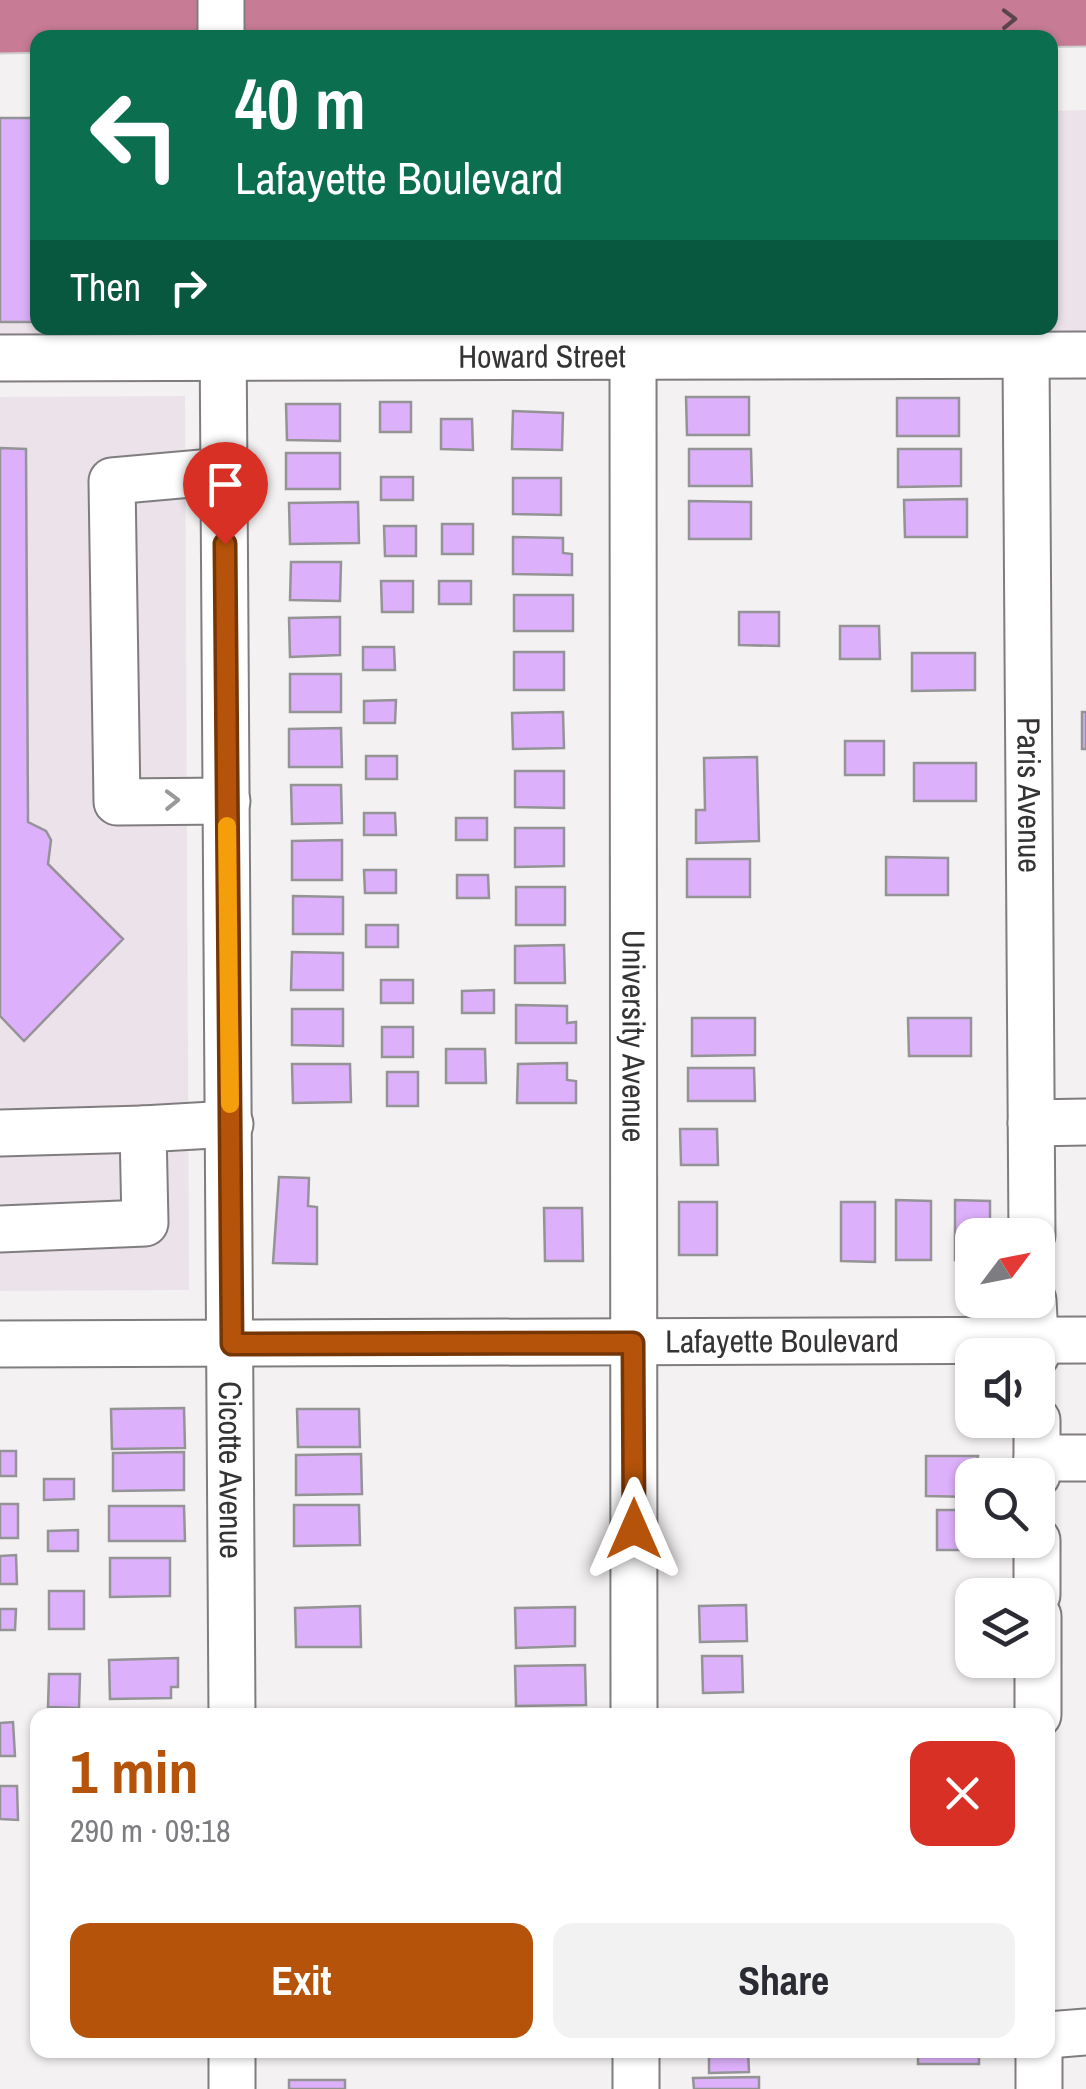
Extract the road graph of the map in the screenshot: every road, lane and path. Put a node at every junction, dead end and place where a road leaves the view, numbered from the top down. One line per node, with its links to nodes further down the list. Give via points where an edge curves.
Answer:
1 (221, 0): 4 (street, bridge)
2 (1086, 18): 3 (highway, one-way to 2)
3 (0, 25)
4 (221, 30)
5 (224, 343): 8 (street, Howard Street); 9 (street, Howard Street); 10 (street, Cicotte Avenue)
6 (1026, 355): 7 (street, Howard Street); 9 (street, Howard Street); 12 (street, Paris Avenue)
7 (1086, 355)
8 (0, 358)
9 (634, 358): 21 (street, University Avenue)
10 (224, 471): 11 (street, Cicotte Avenue); 11 (street, one-way to 11, via 112,481 116,802)
11 (227, 801): 14 (street, Cicotte Avenue)
12 (1032, 1122): 13 (street); 17 (street, Paris Avenue)
13 (1086, 1122)
14 (230, 1124): 15 (street); 23 (street, Cicotte Avenue)
15 (143, 1128): 16 (street); 18 (street, via 145,1223)
16 (0, 1133)
17 (1032, 1218)
18 (0, 1230)
19 (1035, 1332): 20 (street, Lafayette Boulevard); 21 (street, Lafayette Boulevard)
20 (1086, 1340)
21 (633, 1343): 23 (street, Lafayette Boulevard); 28 (street, University Avenue)
22 (0, 1344): 23 (street, Lafayette Boulevard)
23 (232, 1344): 27 (street, Cicotte Avenue)
24 (1037, 1451): 25 (street)
25 (1086, 1458)
26 (1038, 1678): 29 (street)
27 (232, 1708)
28 (634, 1708)
29 (1038, 1708)
30 (1086, 2032): 31 (street)
31 (1055, 2034)
32 (232, 2058): 35 (street)
33 (636, 2058): 36 (street)
34 (1039, 2058): 37 (street)
35 (232, 2089)
36 (636, 2089)
37 (1040, 2089)

